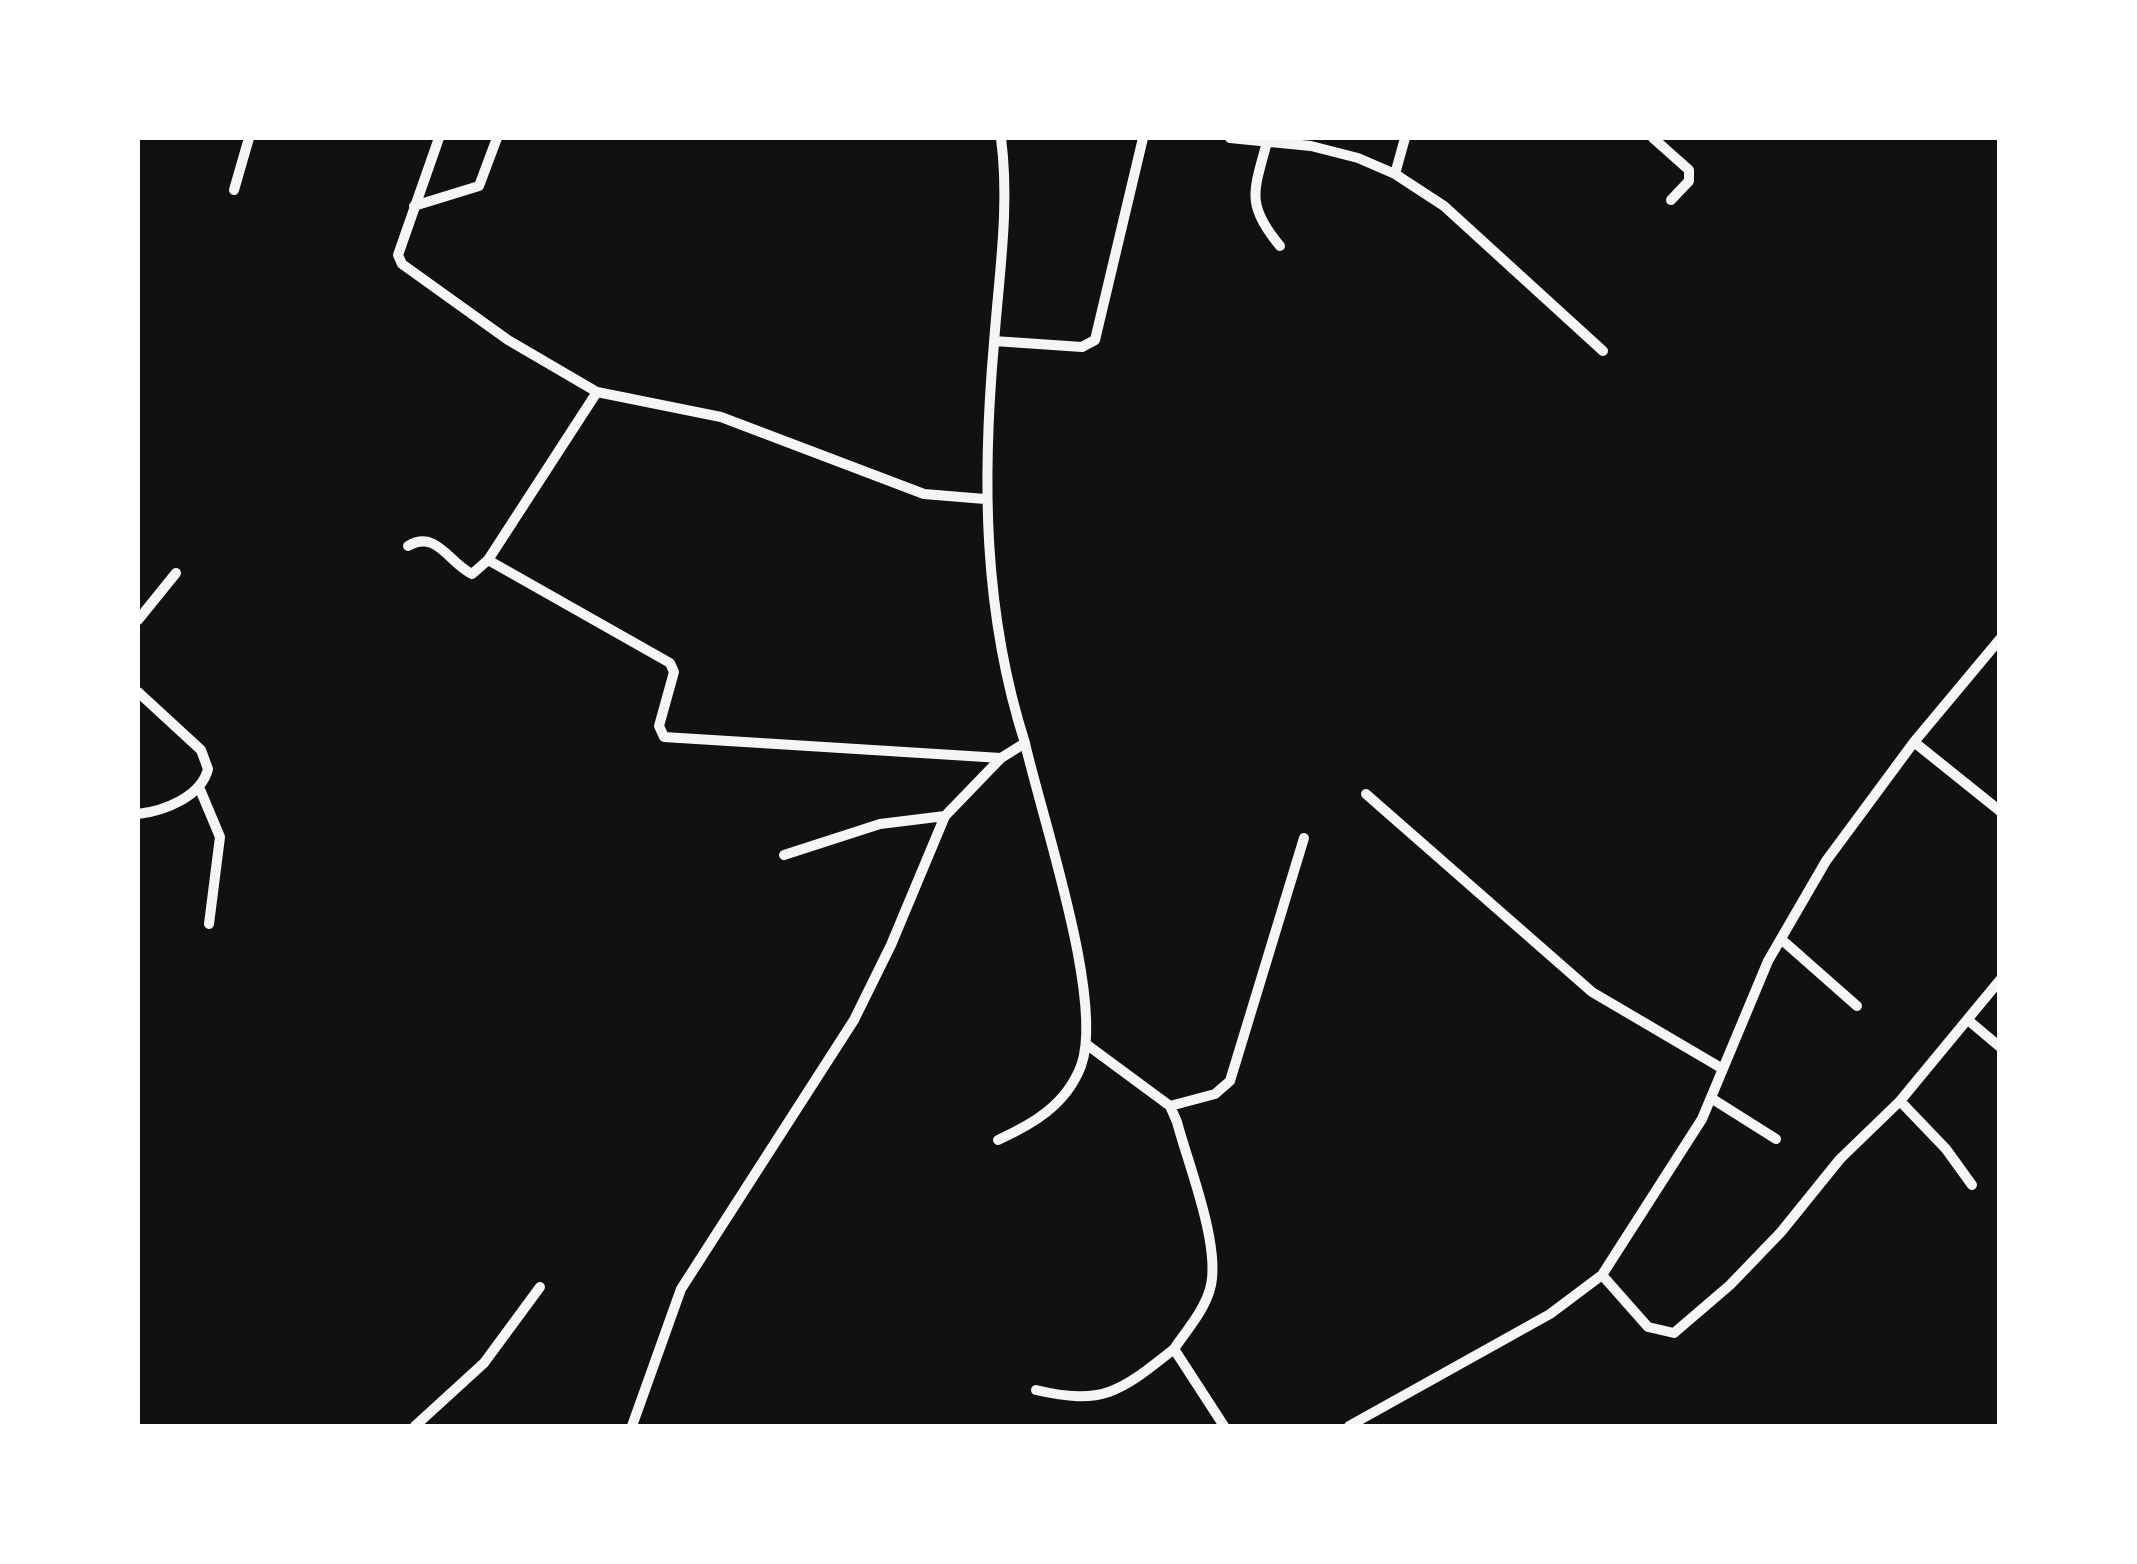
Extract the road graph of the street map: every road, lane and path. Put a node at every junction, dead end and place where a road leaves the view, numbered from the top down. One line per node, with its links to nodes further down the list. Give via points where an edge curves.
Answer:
1 (249, 138): 11 (street)
2 (439, 138): 13 (street)
3 (497, 138): 13 (street, via 479,186)
4 (1001, 138): 15 (street, via 1005,207)
5 (1143, 138): 15 (street, via 1095,340 1082,347)
6 (1230, 138): 9 (street)
7 (1405, 138): 10 (street)
8 (1653, 138): 12 (street, via 1689,170 1688,182)
9 (1266, 142): 10 (street, via 1358,158); 14 (street, via 1253,202)
10 (1395, 174): 16 (street, via 1444,206)
11 (234, 190)
12 (1671, 200)
13 (414, 206): 17 (street, via 399,249 402,264 508,340)
14 (1280, 246)
15 (994, 341): 18 (street)
16 (1603, 350)
17 (598, 392): 18 (street, via 721,416 924,494); 20 (street)
18 (985, 499): 26 (street, via 994,616)
19 (408, 546): 20 (street, via 429,540 470,574)
20 (488, 560): 27 (street, via 670,663 674,672 659,726 668,738)
21 (176, 573): 22 (street)
22 (138, 620)
23 (2000, 639): 25 (street)
24 (138, 692): 28 (street, via 205,755 208,769)
25 (1914, 742): 30 (street); 36 (street, via 1826,861)
26 (1025, 743): 27 (street); 40 (street, via 1070,910)
27 (1001, 758): 32 (street)
28 (199, 787): 31 (street, via 167,808); 35 (street, via 220,836)
29 (1366, 794): 42 (street, via 1592,992)
30 (2000, 812)
31 (138, 814)
32 (944, 816): 34 (street, via 880,824); 54 (street, via 854,1020 681,1289)
33 (1304, 838): 45 (street, via 1230,1081 1215,1094)
34 (784, 855)
35 (209, 924)
36 (1781, 939): 38 (street); 42 (street)
37 (2000, 980): 39 (street)
38 (1857, 1006)
39 (1968, 1020): 41 (street); 44 (street)
40 (1086, 1044): 45 (street); 47 (street, via 1059,1102)
41 (2000, 1047)
42 (1723, 1069): 43 (street)
43 (1710, 1098): 46 (street); 49 (street)
44 (1900, 1101): 48 (street); 49 (street, via 1730,1286 1674,1333 1648,1327)
45 (1170, 1106): 51 (street, via 1213,1276)
46 (1776, 1139)
47 (998, 1140)
48 (1972, 1184)
49 (1602, 1275): 56 (street, via 1550,1314)
50 (540, 1287): 53 (street, via 494,1352)
51 (1174, 1349): 52 (street, via 1094,1398); 55 (street)
52 (1036, 1390)
53 (414, 1426)
54 (632, 1426)
55 (1224, 1426)
56 (1348, 1426)

